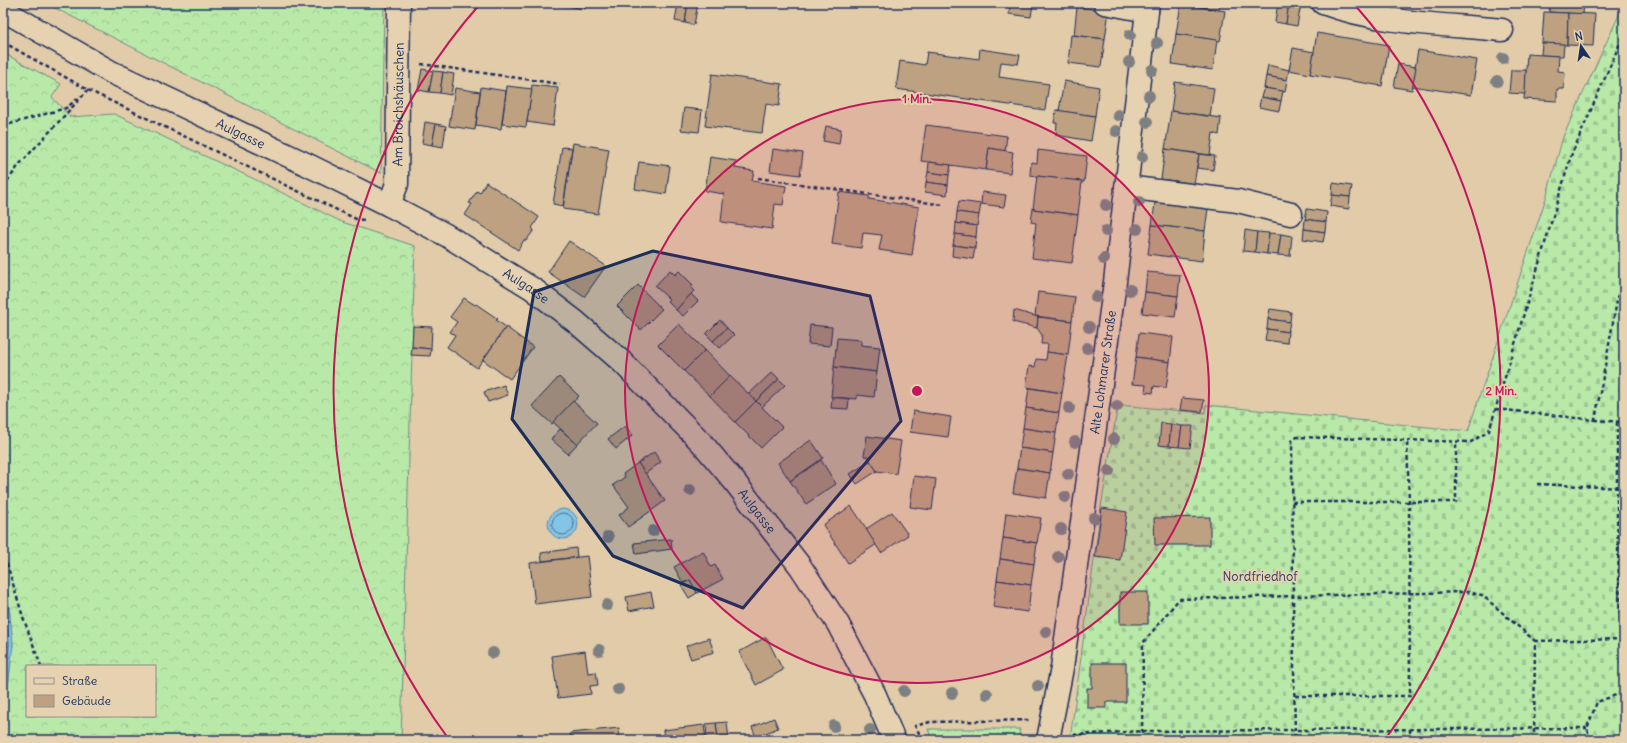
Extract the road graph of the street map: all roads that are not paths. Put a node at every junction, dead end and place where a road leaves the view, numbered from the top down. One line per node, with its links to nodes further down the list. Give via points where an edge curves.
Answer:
1 (399, 3): 8 (main road, Am Broichshäuschen, via 397,184)
2 (1105, 3): 4 (main road)
3 (1323, 3): 6 (main road, via 1372,18)
4 (1147, 7): 7 (main road, Alte Lohmarer Straße)
5 (3, 10): 8 (main road, Aulgasse, via 111,72)
6 (1502, 30)
7 (1126, 187): 9 (main road, via 1238,201); 10 (main road, Alte Lohmarer Straße, via 1065,644)
8 (390, 205): 11 (main road, Aulgasse, via 446,235 533,289 621,361 701,442 800,566 838,624 875,695)
9 (1291, 214)
10 (1050, 731)
11 (894, 740)

